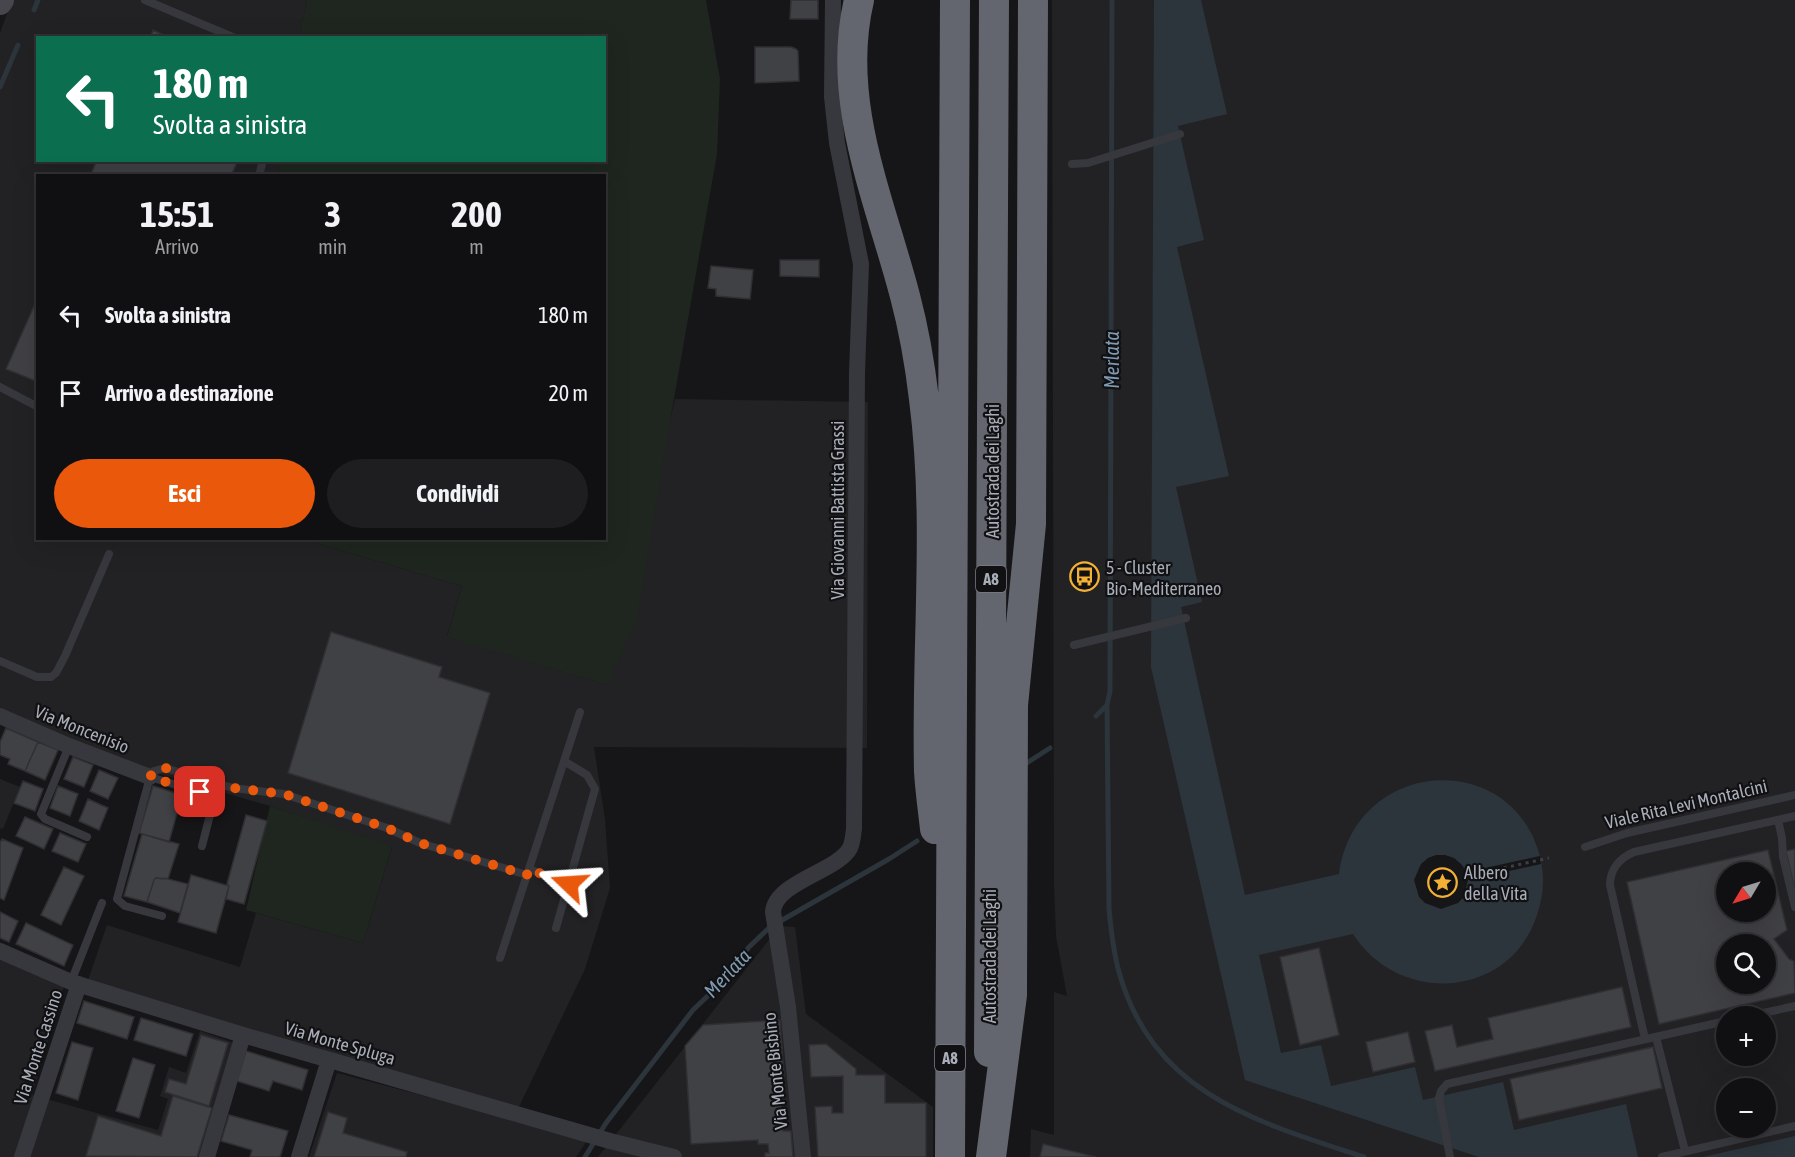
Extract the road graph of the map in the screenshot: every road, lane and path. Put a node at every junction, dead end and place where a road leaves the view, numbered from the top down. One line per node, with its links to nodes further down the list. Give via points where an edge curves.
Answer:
1 (145, 0): 7 (lane)
2 (833, 0): 37 (street, Via Giovanni Battista Grassi, via 832,97 839,155 861,264 854,829 850,848 844,855 780,896 773,905)
3 (859, 0): 39 (highway, via 853,32 853,75 863,149 906,298 924,400 931,506 929,772)
4 (955, 0): 39 (highway, A8)
5 (994, 0): 55 (highway, Autostrada dei Laghi / A8)
6 (1033, 0): 55 (highway, via 1031,524 1013,705 1012,995)
7 (230, 36)
8 (1180, 134): 9 (lane, via 1088,163)
9 (1072, 164)
10 (0, 387): 11 (lane)
11 (36, 405)
12 (109, 554): 15 (lane, via 56,673 37,677)
13 (1186, 618): 14 (lane)
14 (1074, 645)
15 (0, 661)
16 (580, 712): 19 (lane)
17 (0, 716): 18 (street, Via Moncenisio)
18 (69, 746): 20 (street, Via Moncenisio); 24 (lane, via 41,814)
19 (564, 761): 28 (lane); 30 (lane, via 587,775 595,789)
20 (150, 777): 25 (lane, via 200,792 209,799 211,811); 28 (lane, via 154,771 165,768 233,788 284,794 420,843); 33 (lane, via 117,899 125,906)
21 (1795, 795): 26 (lane, Viale Rita Levi Montalcini, via 1627,833)
22 (1795, 816): 23 (lane)
23 (1778, 820): 32 (lane); 45 (lane, via 1634,852 1613,871 1610,885)
24 (87, 837)
25 (202, 846)
26 (1585, 847)
27 (1549, 858): 29 (path)
28 (528, 872): 30 (lane); 36 (lane)
29 (1467, 876)
30 (569, 884): 34 (lane)
31 (102, 903): 38 (lane)
32 (1795, 907)
33 (162, 916)
34 (556, 928)
35 (0, 951): 38 (street, Via Monte Spluga)
36 (500, 958)
37 (784, 981): 53 (street, Via Monte Bisbino)
38 (75, 983): 43 (street, Via Monte Spluga); 49 (street, Via Monte Cassino)
39 (951, 996): 54 (highway, A8)
40 (1795, 1006): 41 (lane)
41 (1776, 1010)
42 (1716, 1023): 44 (lane)
43 (243, 1035): 46 (street, Via Monte Spluga); 50 (street)
44 (1656, 1037): 45 (lane); 48 (lane)
45 (1644, 1039): 56 (lane, via 1447,1084 1439,1098)
46 (329, 1060): 51 (street); 52 (street, Via Monte Spluga)
47 (1795, 1126): 48 (lane)
48 (1684, 1151): 57 (lane)
49 (22, 1157)
50 (207, 1157)
51 (299, 1157)
52 (674, 1157)
53 (803, 1157)
54 (950, 1157)
55 (990, 1157)
56 (1450, 1157)
57 (1662, 1157)

